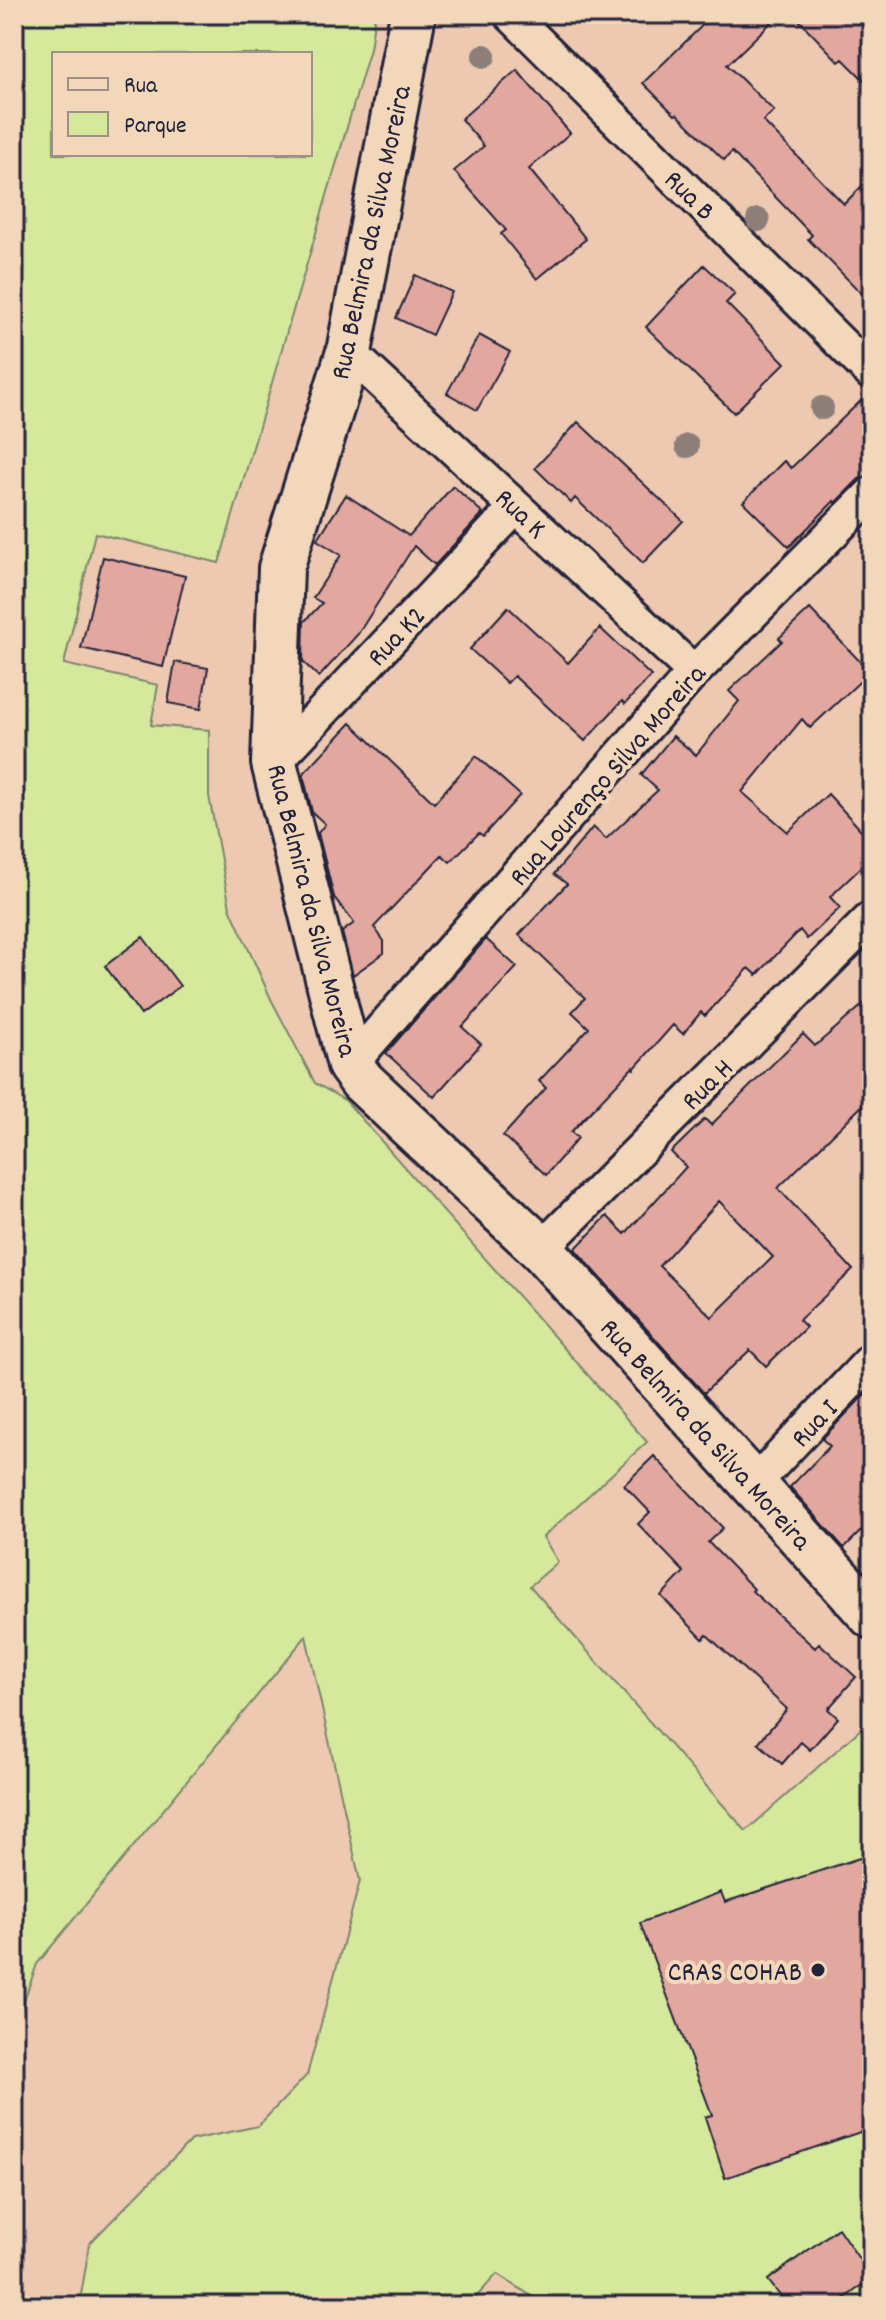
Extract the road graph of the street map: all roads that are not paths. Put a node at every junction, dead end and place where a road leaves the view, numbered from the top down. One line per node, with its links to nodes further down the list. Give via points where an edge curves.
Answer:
1 (413, 14): 3 (main road, Rua Belmira da Silva Moreira)
2 (510, 14): 4 (street, Rua B)
3 (349, 352): 6 (street, Rua K); 8 (main road, Rua Belmira da Silva Moreira, via 281,568)
4 (872, 374)
5 (872, 493): 7 (street, Rua Lourenço Silva Moreira)
6 (516, 507): 7 (street, Rua K); 8 (street, Rua K2)
7 (694, 672): 10 (street, Rua Lourenço Silva Moreira)
8 (274, 763): 10 (main road, Rua Belmira da Silva Moreira)
9 (872, 917): 11 (street, Rua H)
10 (350, 1065): 11 (main road, Rua Belmira da Silva Moreira)
11 (541, 1249): 13 (main road, Rua Belmira da Silva Moreira)
12 (872, 1359): 13 (street, Rua I)
13 (753, 1485): 14 (main road, Rua Belmira da Silva Moreira)
14 (872, 1616)

